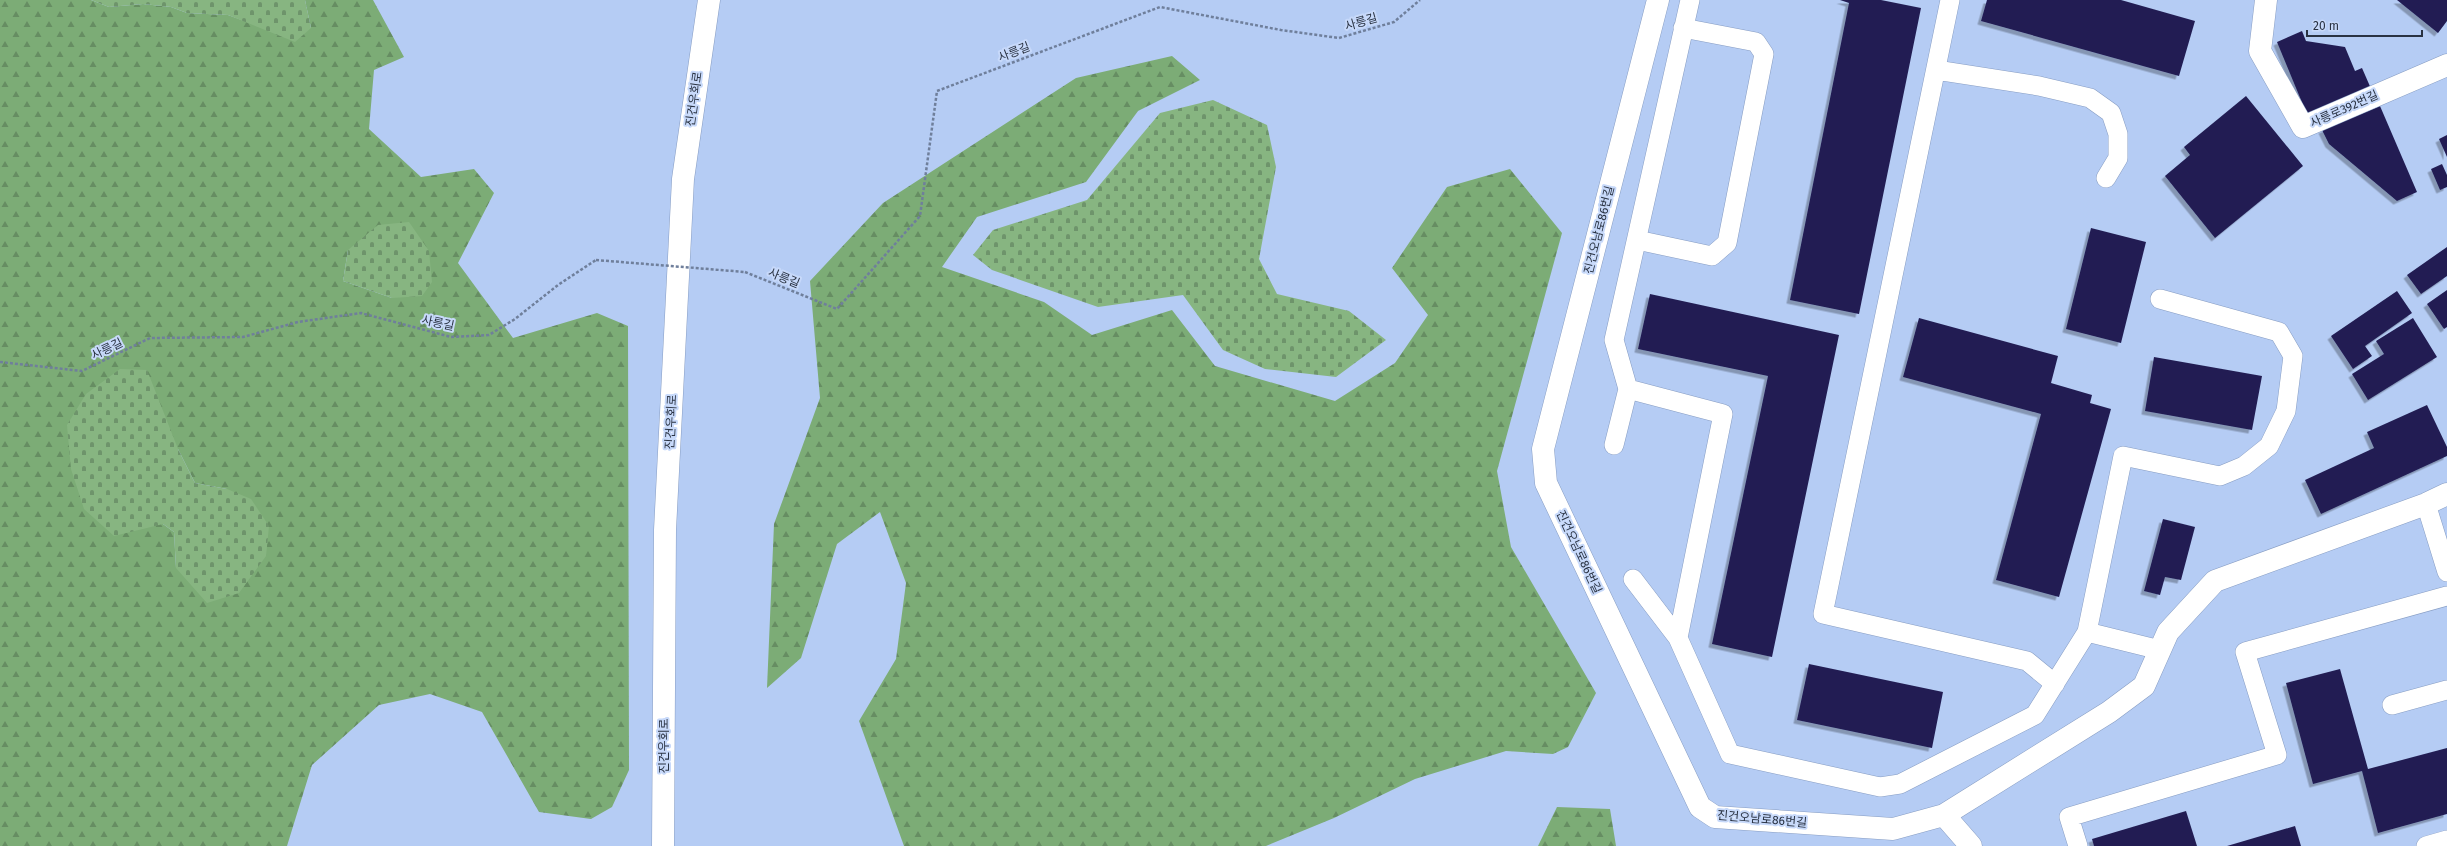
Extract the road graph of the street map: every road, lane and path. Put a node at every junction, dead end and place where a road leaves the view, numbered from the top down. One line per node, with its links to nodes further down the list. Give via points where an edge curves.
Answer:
1 (709, 0): 29 (street, 진건우회로, via 683,179 665,530)
2 (1420, 0): 13 (path, 사릉길, bridge, via 1394,22 1339,38 1281,30 1160,7 937,91 920,216 836,309 745,272 596,260 489,335 451,337 362,313 298,322 243,337 150,338 82,371)
3 (1658, 0): 27 (street, 진건오남로86번길, via 1543,449 1546,483 1700,807 1715,817 1893,829)
4 (1690, 0): 7 (lane)
5 (1950, 0): 9 (lane)
6 (2266, 0): 8 (street, 사릉로392번길, via 2260,51 2303,127)
7 (1684, 28): 11 (lane); 11 (lane, via 1756,42 1764,54 1726,243 1712,256)
8 (2447, 65)
9 (1936, 70): 10 (lane, via 2039,86 2090,98 2111,113 2118,134 2118,158); 24 (lane, via 1824,614 2027,661)
10 (2106, 178)
11 (1637, 240): 14 (lane, via 1614,340)
12 (2160, 300): 21 (lane, via 2279,332 2293,356 2286,411 2269,446 2244,466 2220,476 2123,456)
13 (0, 362)
14 (1628, 389): 15 (lane); 22 (lane, via 1723,414)
15 (1614, 445)
16 (2447, 494): 17 (street, 진건오남로86번길)
17 (2426, 504): 18 (lane); 23 (street, 진건오남로86번길, via 2215,581 2168,632)
18 (2447, 572)
19 (1633, 579): 22 (lane)
20 (2447, 596): 31 (lane, via 2245,652 2277,756 2069,817)
21 (2087, 632): 23 (lane); 24 (lane)
22 (1678, 638): 24 (lane, via 1730,754 1880,787 1900,784 2035,715)
23 (2160, 650): 27 (street, 진건오남로86번길, via 2144,686 2109,712)
24 (2055, 684)
25 (2447, 690): 26 (lane)
26 (2392, 705)
27 (1944, 815): 30 (street)
28 (2447, 840): 32 (lane)
29 (664, 846)
30 (1971, 846)
31 (2078, 846)
32 (2426, 846)

